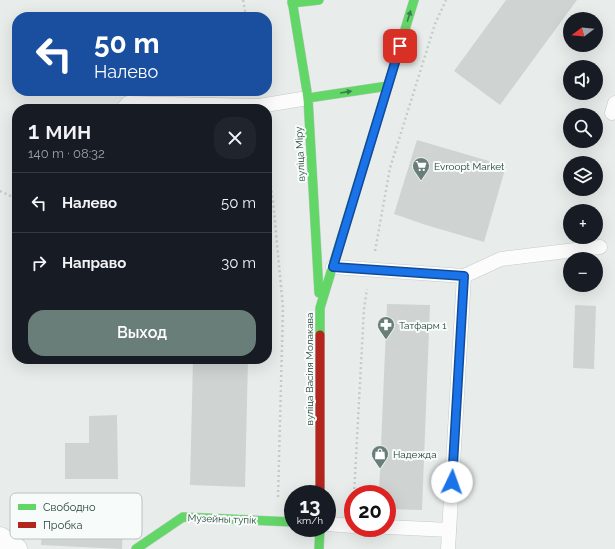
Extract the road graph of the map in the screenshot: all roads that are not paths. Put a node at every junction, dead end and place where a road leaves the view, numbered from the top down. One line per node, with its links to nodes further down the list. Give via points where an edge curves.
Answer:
1 (318, 0): 3 (street)
2 (414, 0): 4 (street, вуліца Васіля Молакава, one-way to 2)
3 (292, 2): 5 (street, вуліца Міру)
4 (388, 86): 5 (street, one-way to 4); 10 (street, вуліца Васіля Молакава)
5 (308, 98): 8 (lane); 12 (street, вуліца Міру)
6 (127, 104): 7 (lane)
7 (172, 104)
8 (271, 104)
9 (600, 247): 11 (lane, via 501,259)
10 (333, 267): 11 (lane); 12 (street, вуліца Васіля Молакава)
11 (464, 276): 16 (lane)
12 (320, 308): 13 (street, вуліца Васіля Молакава)
13 (320, 485)
14 (284, 522): 20 (street, Музейны тупік, via 183,517)
15 (396, 527): 16 (lane)
16 (449, 530): 22 (lane)
17 (320, 537): 21 (street)
18 (0, 538): 19 (street)
19 (16, 549)
20 (136, 549)
21 (319, 549)
22 (448, 549)

